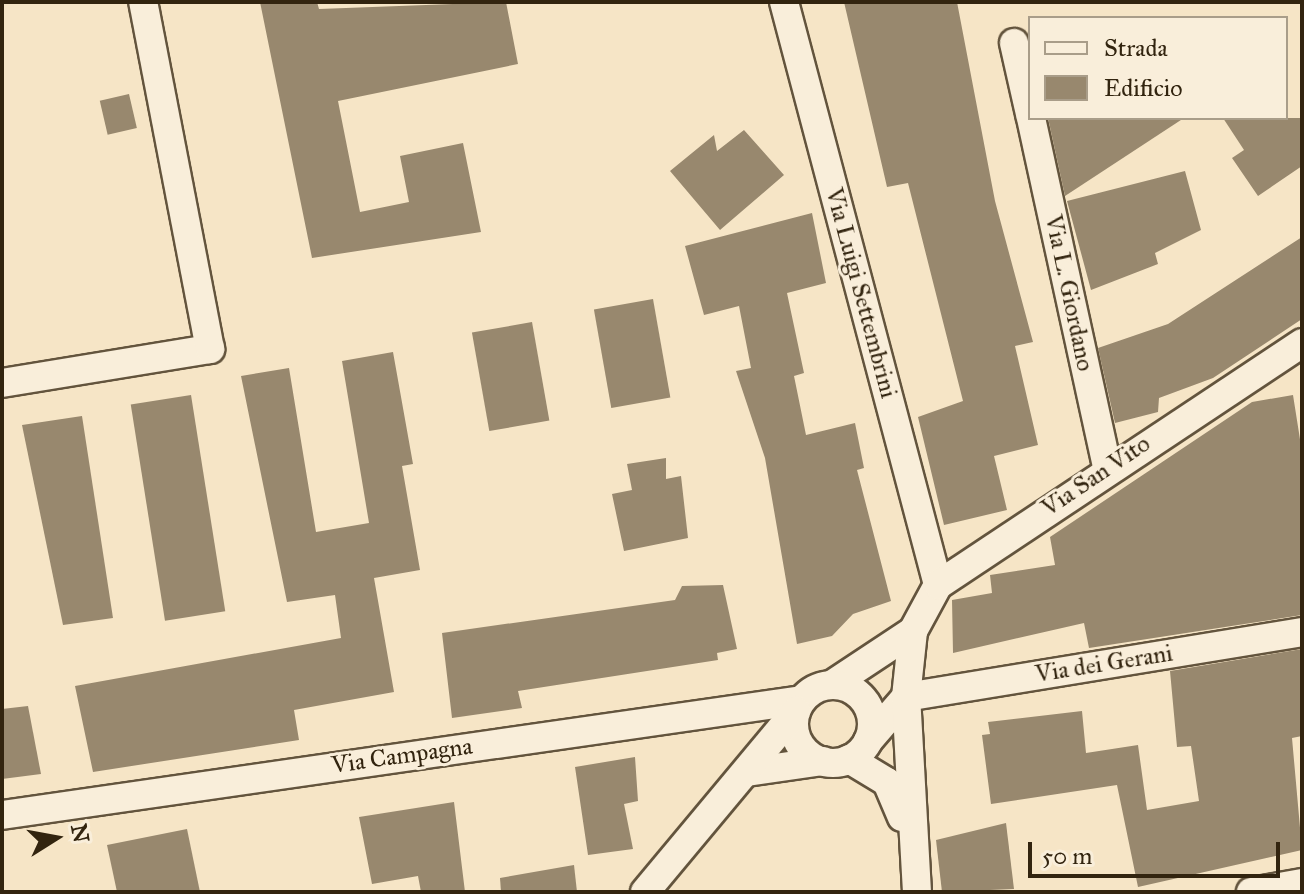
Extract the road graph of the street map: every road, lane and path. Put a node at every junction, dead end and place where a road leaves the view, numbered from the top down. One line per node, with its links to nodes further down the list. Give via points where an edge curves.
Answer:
1 (143, 2): 7 (street, via 210,349)
2 (784, 2): 9 (street, Via Luigi Settembrini)
3 (1014, 43): 4 (street, Via L. Giordano)
4 (1028, 107)
5 (1031, 120): 8 (street, Via L. Giordano)
6 (1302, 343): 8 (street, Via San Vito)
7 (2, 383)
8 (1107, 467): 9 (street, Via San Vito)
9 (938, 585): 10 (street, Via San Vito)
10 (913, 631): 12 (street, Via San Vito); 13 (street, Via San Vito)
11 (1302, 632): 13 (street, Via dei Gerani)
12 (833, 684): 14 (street, Via San Vito); 15 (street, Via San Vito)
13 (906, 697): 15 (street); 16 (street, Via San Vito)
14 (799, 706): 15 (street, via 801,746); 17 (street); 18 (street, Via Campagna)
15 (858, 737): 16 (street); 17 (street); 19 (street, Via San Vito, via 887,782)
16 (907, 749): 19 (street, Via San Vito)
17 (747, 772): 21 (street)
18 (2, 815)
19 (908, 831): 22 (street, Via San Vito)
20 (1302, 883): 23 (street)
21 (645, 892)
22 (917, 892)
23 (1251, 892)

